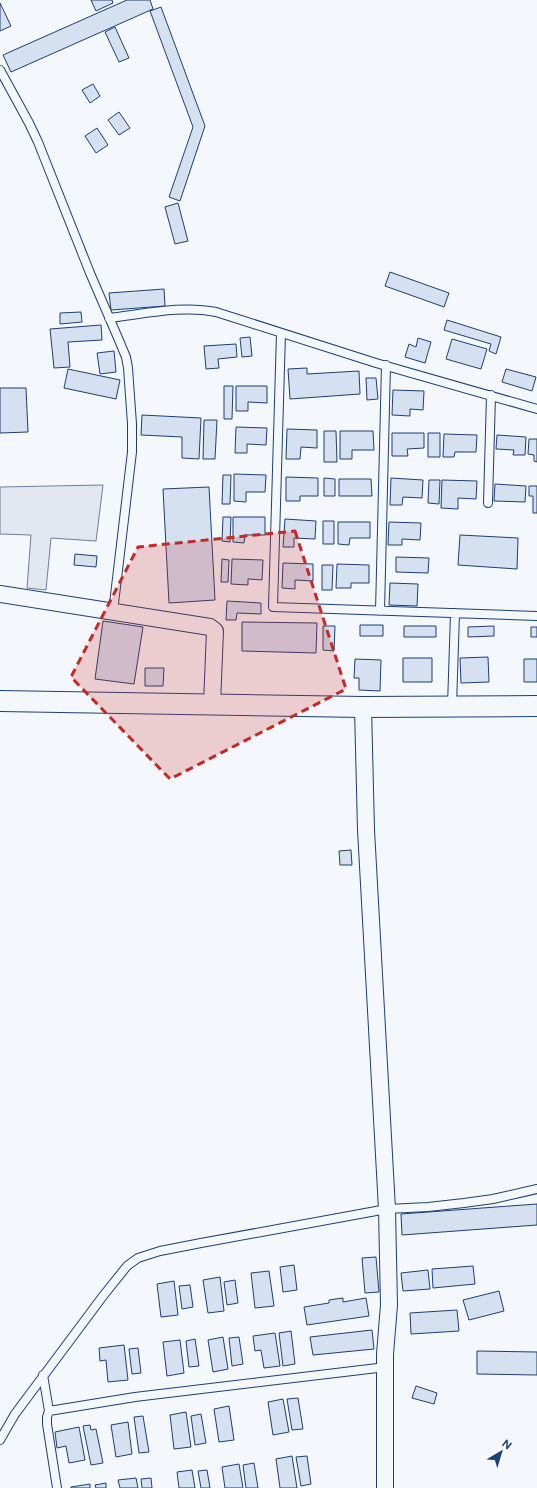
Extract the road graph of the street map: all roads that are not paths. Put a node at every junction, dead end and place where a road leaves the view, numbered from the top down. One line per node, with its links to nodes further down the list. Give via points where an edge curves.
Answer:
1 (0, 70): 2 (lane, via 38,142)
2 (109, 318): 3 (lane, via 186,309 204,310); 10 (lane, via 126,357 132,424 132,452)
3 (281, 333): 4 (lane); 9 (lane, via 273,607)
4 (386, 365): 5 (lane); 9 (lane)
5 (491, 394): 6 (lane); 7 (lane)
6 (537, 409)
7 (488, 503)
8 (0, 594): 10 (street)
9 (380, 611): 11 (lane)
10 (113, 612): 14 (street, via 213,629 215,631)
11 (455, 614): 12 (lane); 15 (lane)
12 (537, 616)
13 (0, 701): 14 (street)
14 (212, 704): 17 (street)
15 (452, 706): 16 (street); 17 (street)
16 (537, 706)
17 (363, 707): 19 (street, via 366,830)
18 (537, 1189): 19 (lane, via 464,1203)
19 (387, 1209): 20 (street, via 389,1305); 21 (lane, via 180,1247 138,1258 118,1276)
20 (386, 1367): 22 (lane, via 135,1397); 25 (street)
21 (43, 1375): 22 (lane); 23 (lane)
22 (49, 1411): 24 (lane, via 47,1424)
23 (0, 1440)
24 (57, 1488)
25 (386, 1488)

